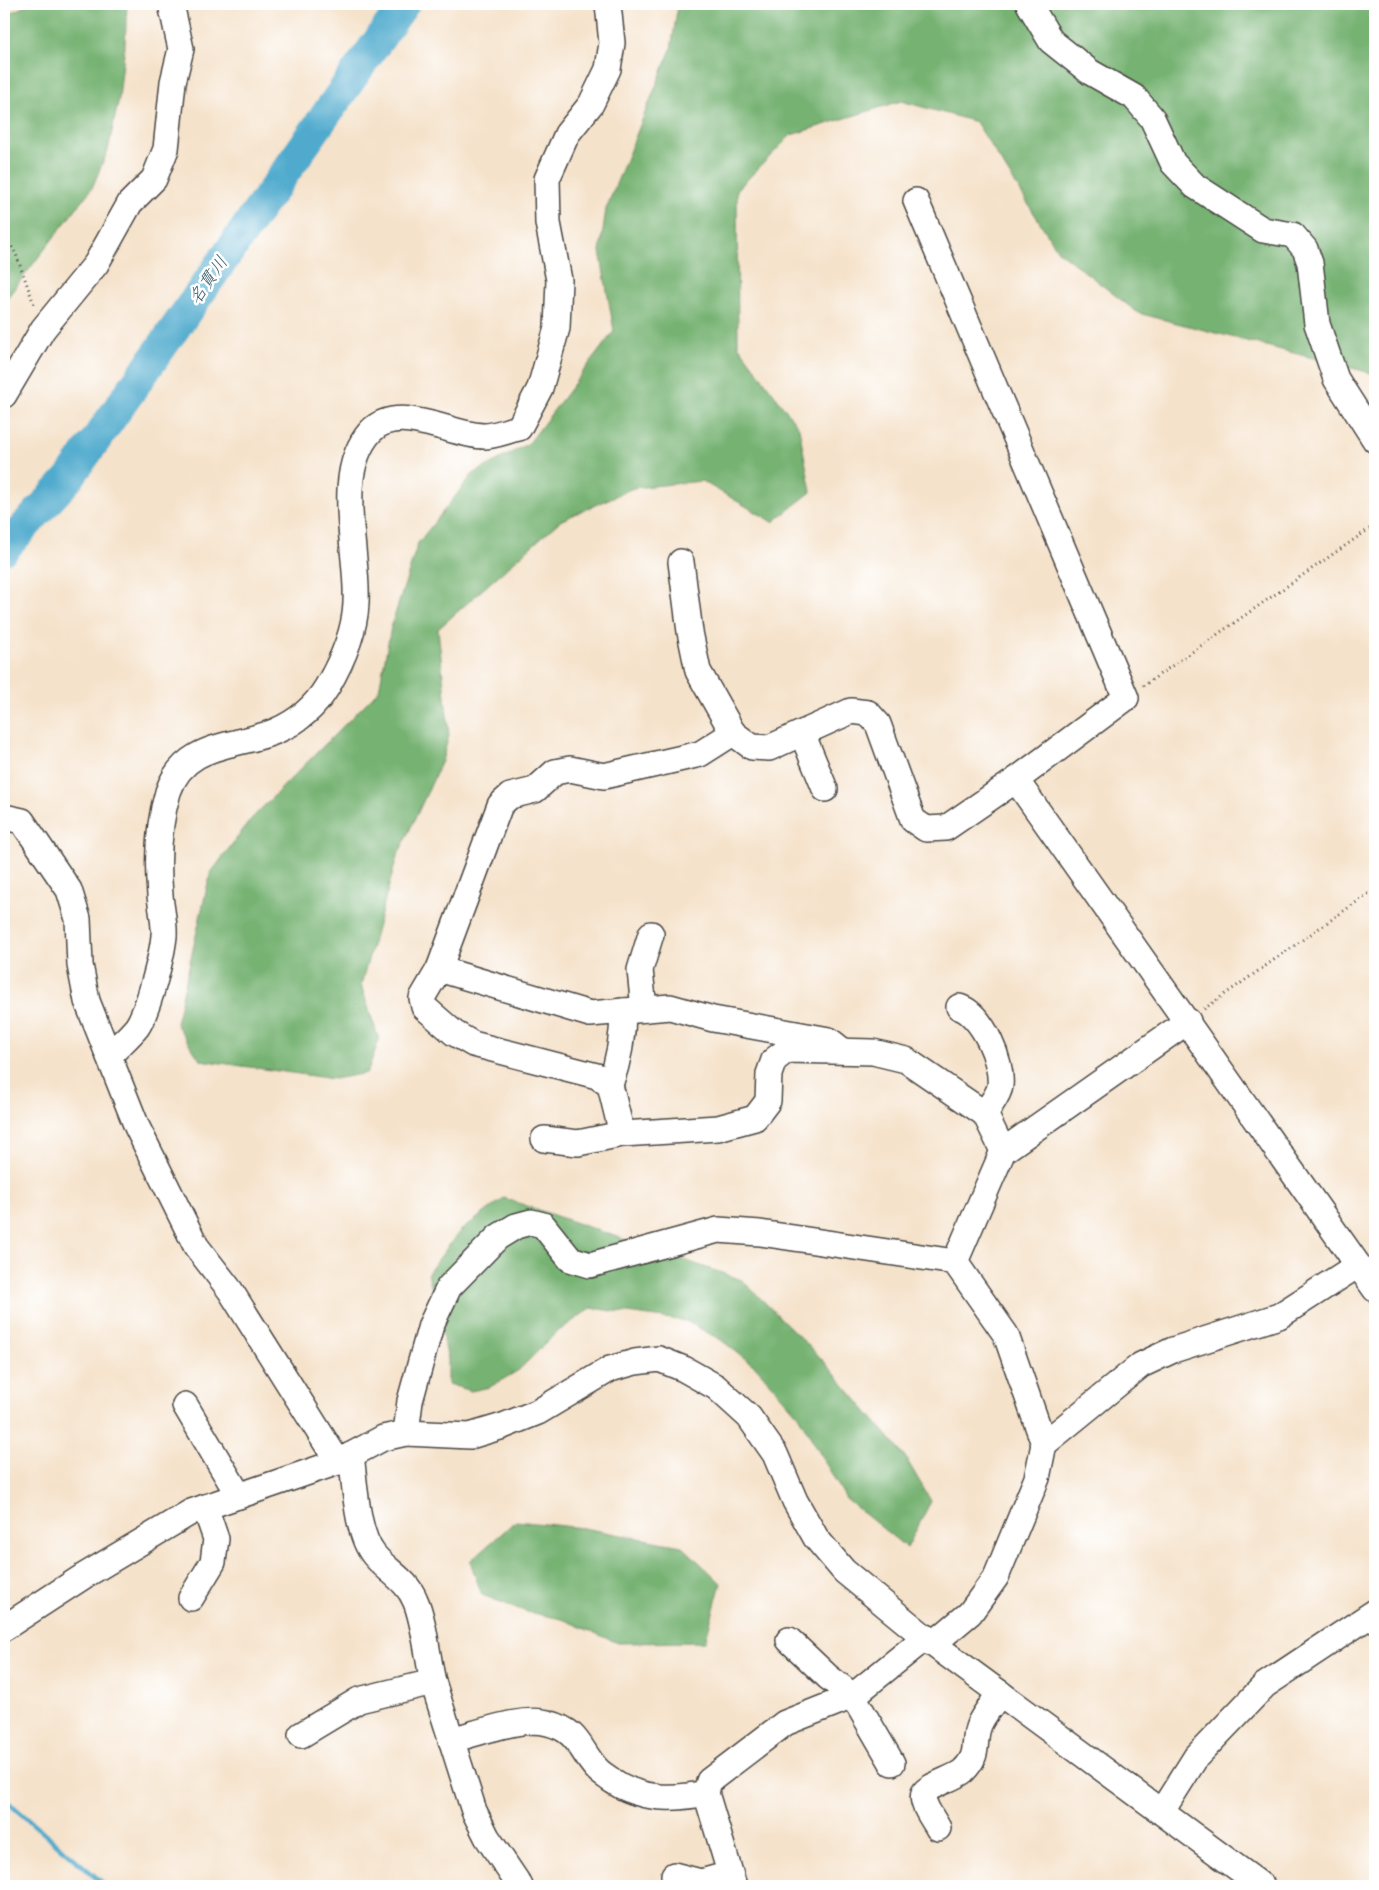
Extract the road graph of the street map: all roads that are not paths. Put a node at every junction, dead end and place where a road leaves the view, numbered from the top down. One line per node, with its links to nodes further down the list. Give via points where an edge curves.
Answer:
1 (170, 4): 5 (street, via 181,49 173,82 166,149 154,180 130,203 96,264 43,329)
2 (608, 4): 19 (street, via 612,43 608,69 592,104 567,134 547,180 548,224 559,280 557,328 540,388 519,428 484,436 409,420 390,421 372,430 359,451 351,476 349,509 356,568 356,604 351,632 326,688 304,716 276,731 203,751 178,773 169,792 159,835 164,936 152,989 138,1026)
3 (1028, 4): 6 (street, via 1051,41 1090,72 1134,97 1152,118 1173,163 1195,186 1264,230 1293,235 1305,249 1310,263 1317,324 1336,379)
4 (916, 201): 10 (street, via 1126,698)
5 (4, 396)
6 (1375, 440)
7 (681, 562): 8 (street, via 698,671)
8 (732, 732): 9 (street, via 752,747 769,748); 14 (street, via 700,754 604,776 570,769 556,772 535,790 510,796 500,805)
9 (802, 733): 10 (street, via 851,711 868,712 878,724 913,820 926,829 946,828); 11 (street)
10 (1016, 780): 17 (street)
11 (825, 788)
12 (4, 817): 19 (street, via 22,821 69,890 78,919 80,965 87,1001)
13 (651, 934): 16 (street, via 640,970)
14 (439, 968): 16 (street, via 590,1014); 20 (street, via 422,998 424,1007 454,1033 473,1044 597,1076)
15 (959, 1007): 21 (street, via 969,1010 977,1018 997,1058 1000,1087)
16 (634, 1010): 18 (street, via 670,1007 713,1019 829,1040); 20 (street)
17 (1188, 1021): 24 (street); 26 (street)
18 (843, 1052): 21 (street, via 873,1052 906,1060); 22 (street, via 787,1050 774,1060 769,1074 768,1102 755,1118 718,1128)
19 (109, 1056): 31 (street, via 136,1127 196,1246 230,1290)
20 (610, 1085): 22 (street)
21 (985, 1114): 24 (street)
22 (622, 1134): 23 (street, via 578,1143)
23 (544, 1139)
24 (1003, 1151): 25 (street)
25 (955, 1262): 29 (street, via 760,1233 718,1230 590,1265 570,1259 543,1225 531,1222 516,1226 498,1237 449,1287 431,1325 410,1401); 30 (street, via 1006,1335)
26 (1358, 1265): 27 (street); 30 (street, via 1279,1316 1173,1350 1141,1365)
27 (1375, 1289)
28 (185, 1405): 32 (street)
29 (406, 1433): 31 (street, via 383,1438); 38 (street, via 470,1436 503,1426 538,1412 610,1369 635,1362 659,1360 684,1369 716,1387 749,1417 775,1454 795,1501 816,1538 844,1571)
30 (1044, 1444): 38 (street, via 1037,1478 996,1577 970,1613)
31 (344, 1458): 32 (street); 39 (street, via 368,1547 409,1588 416,1602)
32 (239, 1496): 33 (street)
33 (205, 1507): 34 (street, via 216,1539 214,1554); 36 (street, via 191,1512 84,1576)
34 (191, 1598)
35 (1375, 1612): 47 (street, via 1265,1684 1196,1757)
36 (4, 1628)
37 (789, 1640): 40 (street)
38 (930, 1640): 40 (street); 41 (street)
39 (433, 1682): 42 (street, via 359,1700); 43 (street)
40 (853, 1696): 44 (street); 46 (street, via 770,1732 709,1781)
41 (1009, 1699): 45 (street, via 993,1729); 47 (street); 48 (street, via 978,1726 973,1758 963,1771 924,1793 924,1800)
42 (301, 1735)
43 (451, 1740): 46 (street, via 528,1721 548,1723 579,1741 596,1769 620,1786 648,1797 680,1798); 51 (street, via 474,1811 487,1837)
44 (892, 1762)
45 (988, 1769)
46 (706, 1793): 50 (street)
47 (1162, 1811): 52 (street)
48 (938, 1828)
49 (674, 1876): 50 (street, via 701,1882)
50 (732, 1880)
51 (520, 1886)
52 (1262, 1886)

